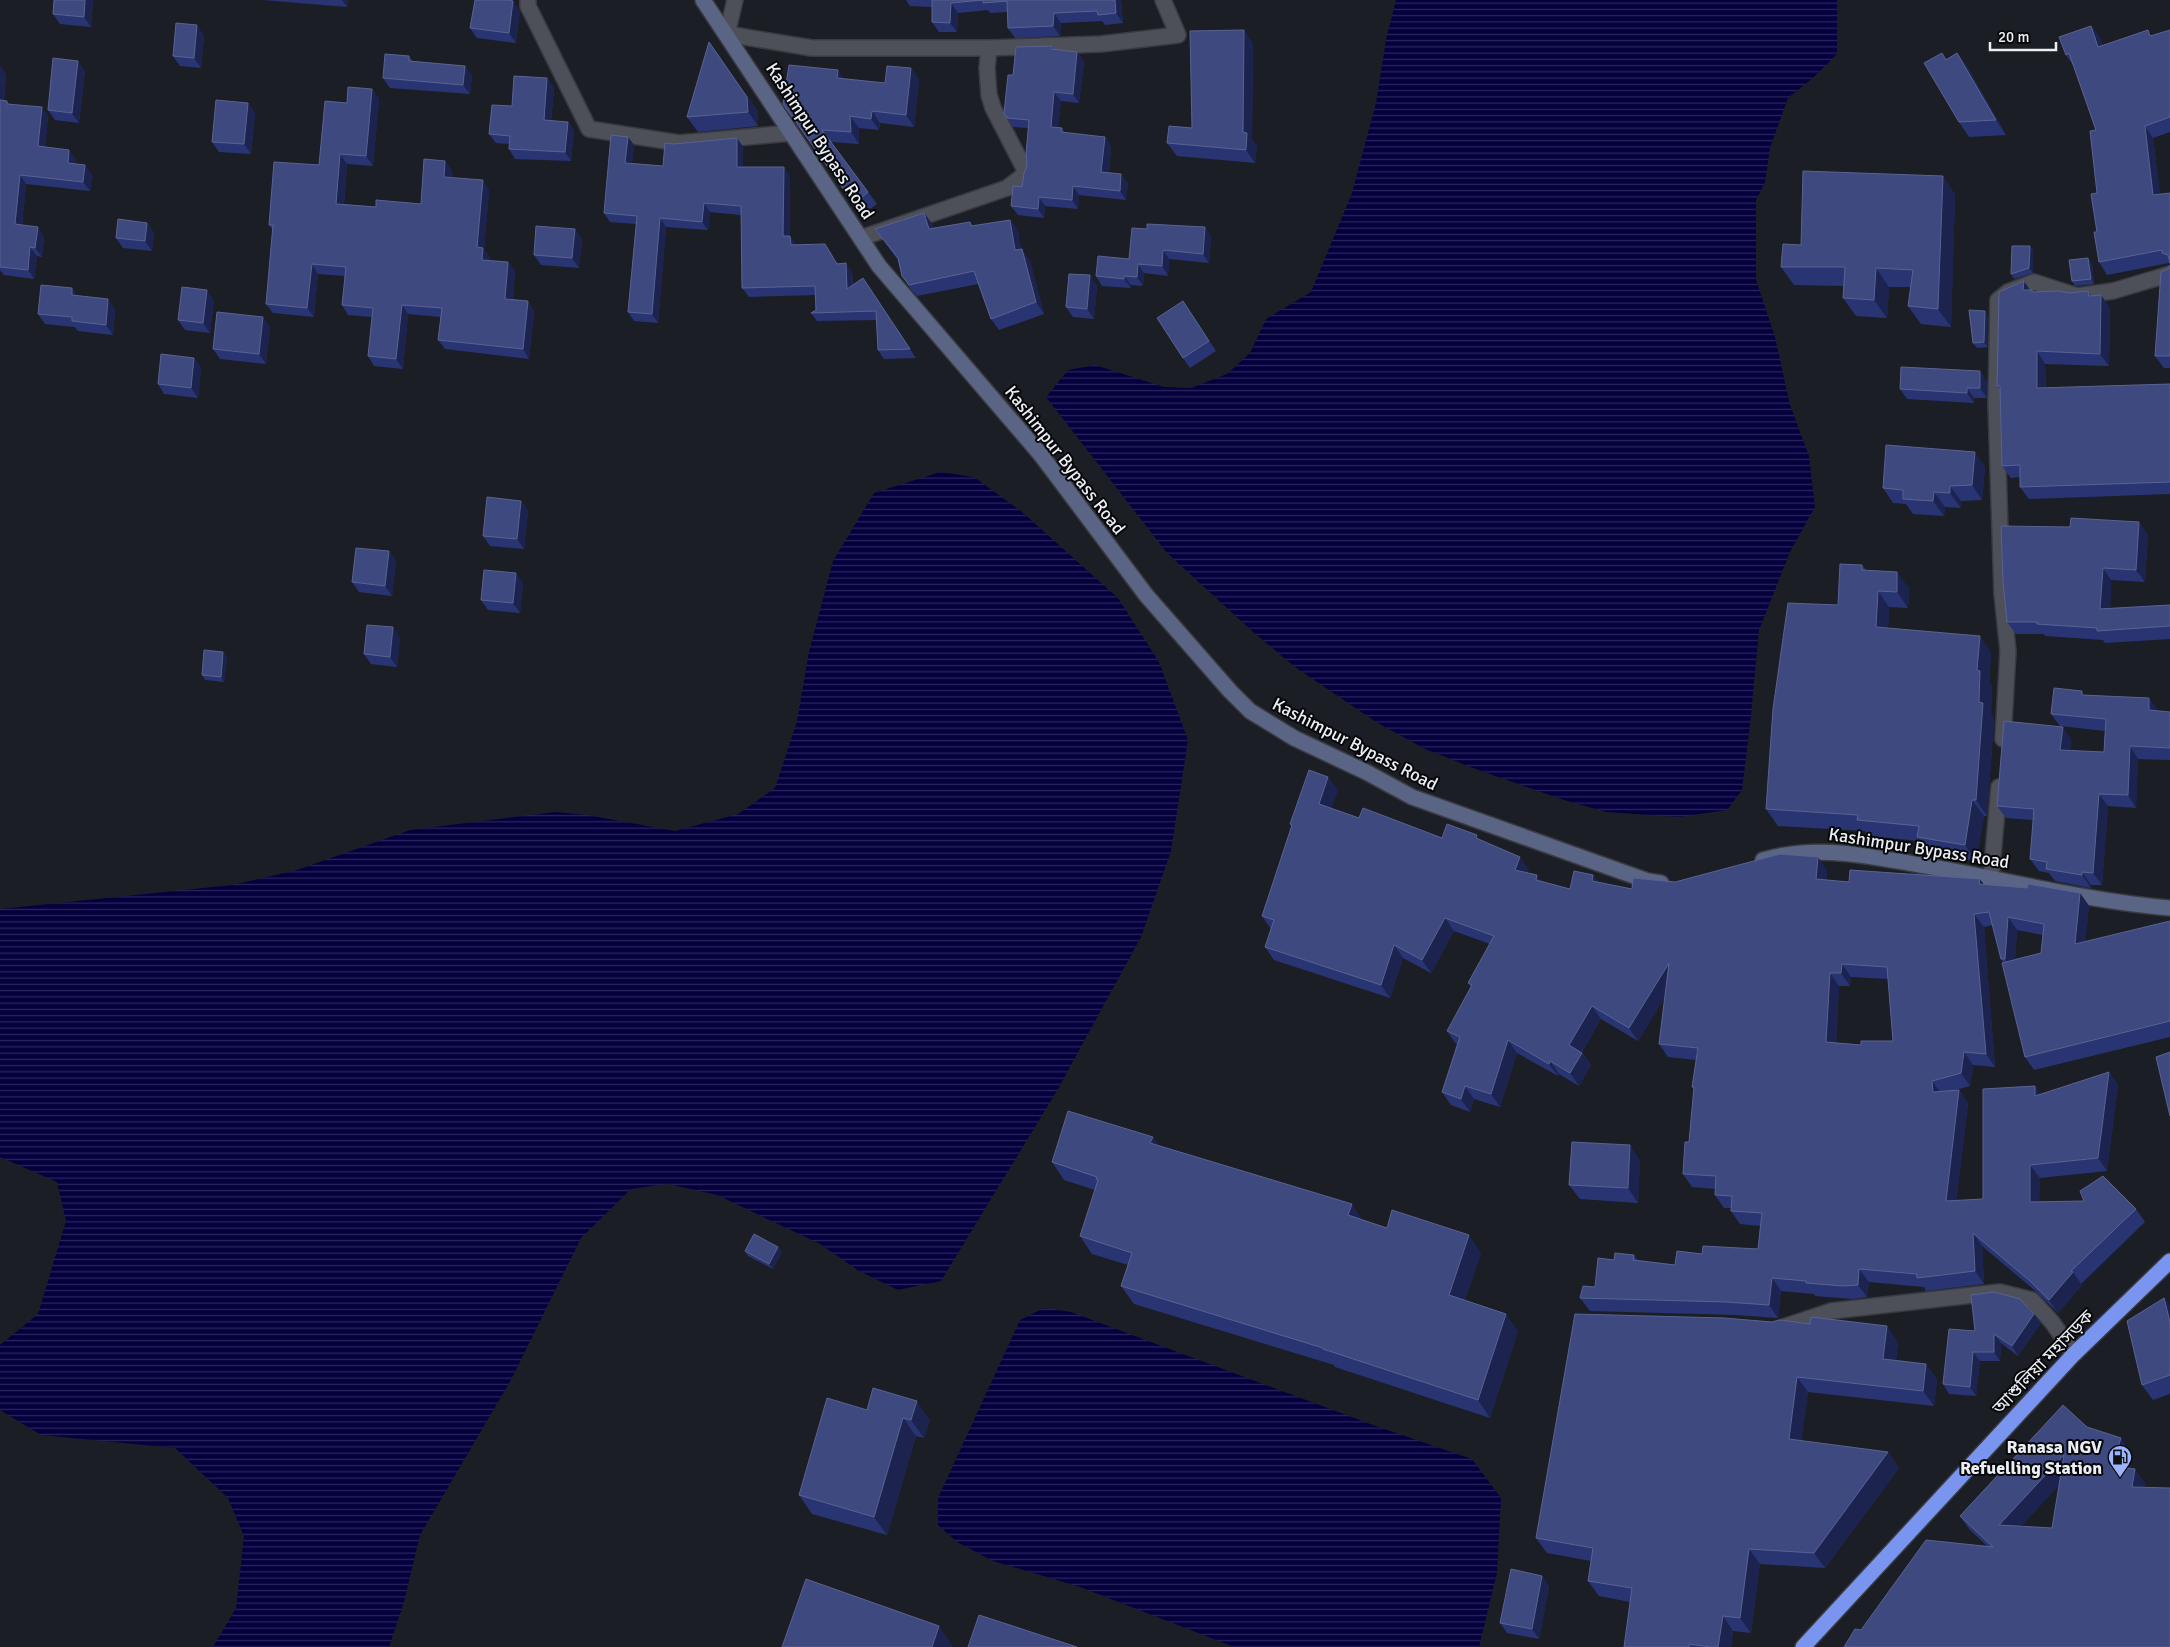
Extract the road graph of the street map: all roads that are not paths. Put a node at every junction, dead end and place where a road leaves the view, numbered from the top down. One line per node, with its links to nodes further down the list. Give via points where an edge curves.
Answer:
1 (528, 0): 7 (street, via 528,6 589,128 679,143)
2 (702, 0): 5 (main road, Kashimpur Bypass Road)
3 (735, 0): 5 (street)
4 (1162, 0): 6 (street, via 1178,35 1101,44)
5 (727, 34): 6 (street, via 812,48); 7 (main road, Kashimpur Bypass Road)
6 (989, 48): 8 (street, via 986,68 989,95 1024,168 1024,175 1007,188)
7 (791, 133): 8 (main road, Kashimpur Bypass Road)
8 (861, 238): 14 (main road, Kashimpur Bypass Road, via 879,266 1041,455 1146,595 1250,711 1294,738 1412,797 1648,881)
9 (2170, 274): 10 (street, via 2113,291 2076,296 2034,282 2008,292 1998,300 1996,404 2002,594 2008,651)
10 (2002, 752)
11 (2001, 770): 13 (street)
12 (1749, 864): 13 (main road, Kashimpur Bypass Road, via 1784,854 1825,851)
13 (1991, 878): 15 (main road, Kashimpur Bypass Road)
14 (1679, 883)
15 (2170, 908)
16 (2170, 1261): 18 (highway, আশুলিয়া মহাসড়ক)
17 (1764, 1326): 18 (street, via 1784,1328 1831,1310 2000,1292 2032,1300)
18 (2074, 1354): 19 (highway, আশুলিয়া মহাসড়ক)
19 (1803, 1647)

